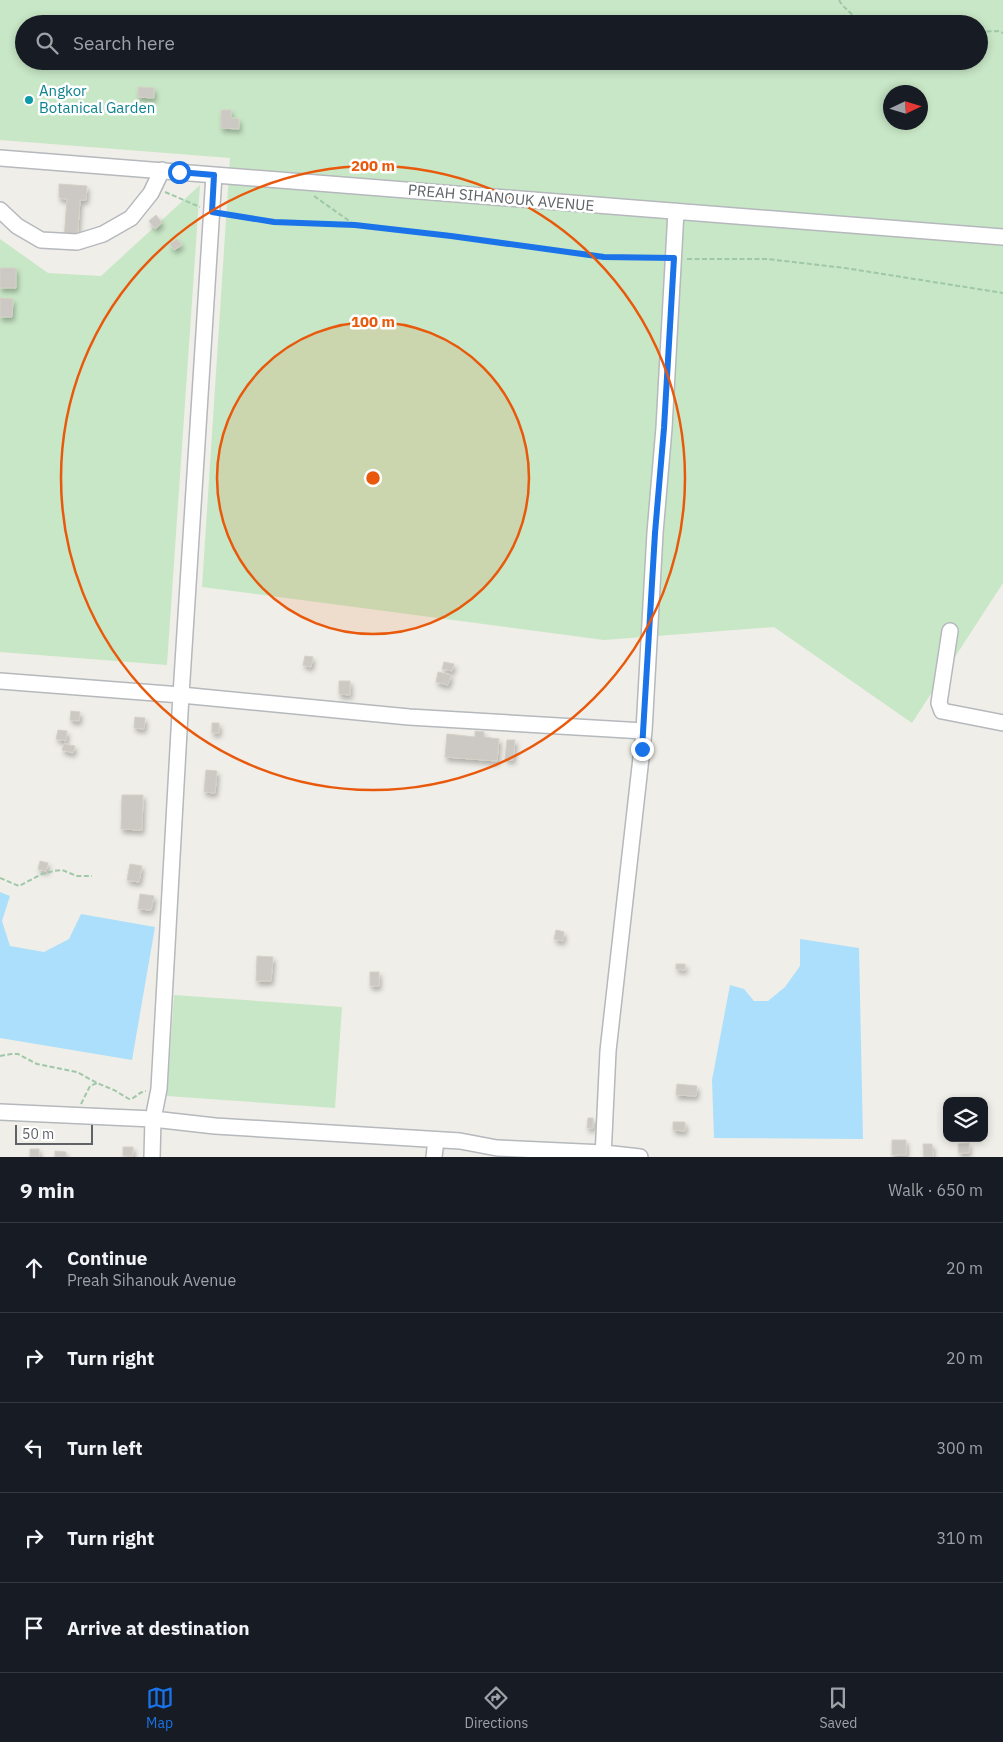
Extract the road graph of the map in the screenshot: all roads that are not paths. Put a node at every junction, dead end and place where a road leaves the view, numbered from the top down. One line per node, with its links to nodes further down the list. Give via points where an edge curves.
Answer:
1 (0, 158): 2 (street, PREAH SIHANOUK AVENUE)
2 (162, 170): 3 (street, PREAH SIHANOUK AVENUE); 4 (street, via 151,193 131,218 104,234 77,242 41,240 16,226)
3 (214, 175): 5 (street, PREAH SIHANOUK AVENUE); 9 (street)
4 (0, 210)
5 (676, 212): 6 (street, PREAH SIHANOUK AVENUE); 11 (street)
6 (1003, 237)
7 (950, 631): 10 (street, via 939,702 942,710)
8 (0, 682): 9 (street)
9 (181, 695): 11 (street, via 409,717); 13 (street, via 159,1089)
10 (1003, 723)
11 (644, 731): 16 (street, via 608,1050)
12 (0, 1112): 13 (street)
13 (153, 1119): 14 (street); 17 (street)
14 (436, 1140): 15 (street, via 460,1142); 18 (street)
15 (497, 1152): 16 (street)
16 (603, 1155): 19 (street)
17 (152, 1157)
18 (434, 1157)
19 (640, 1157)

